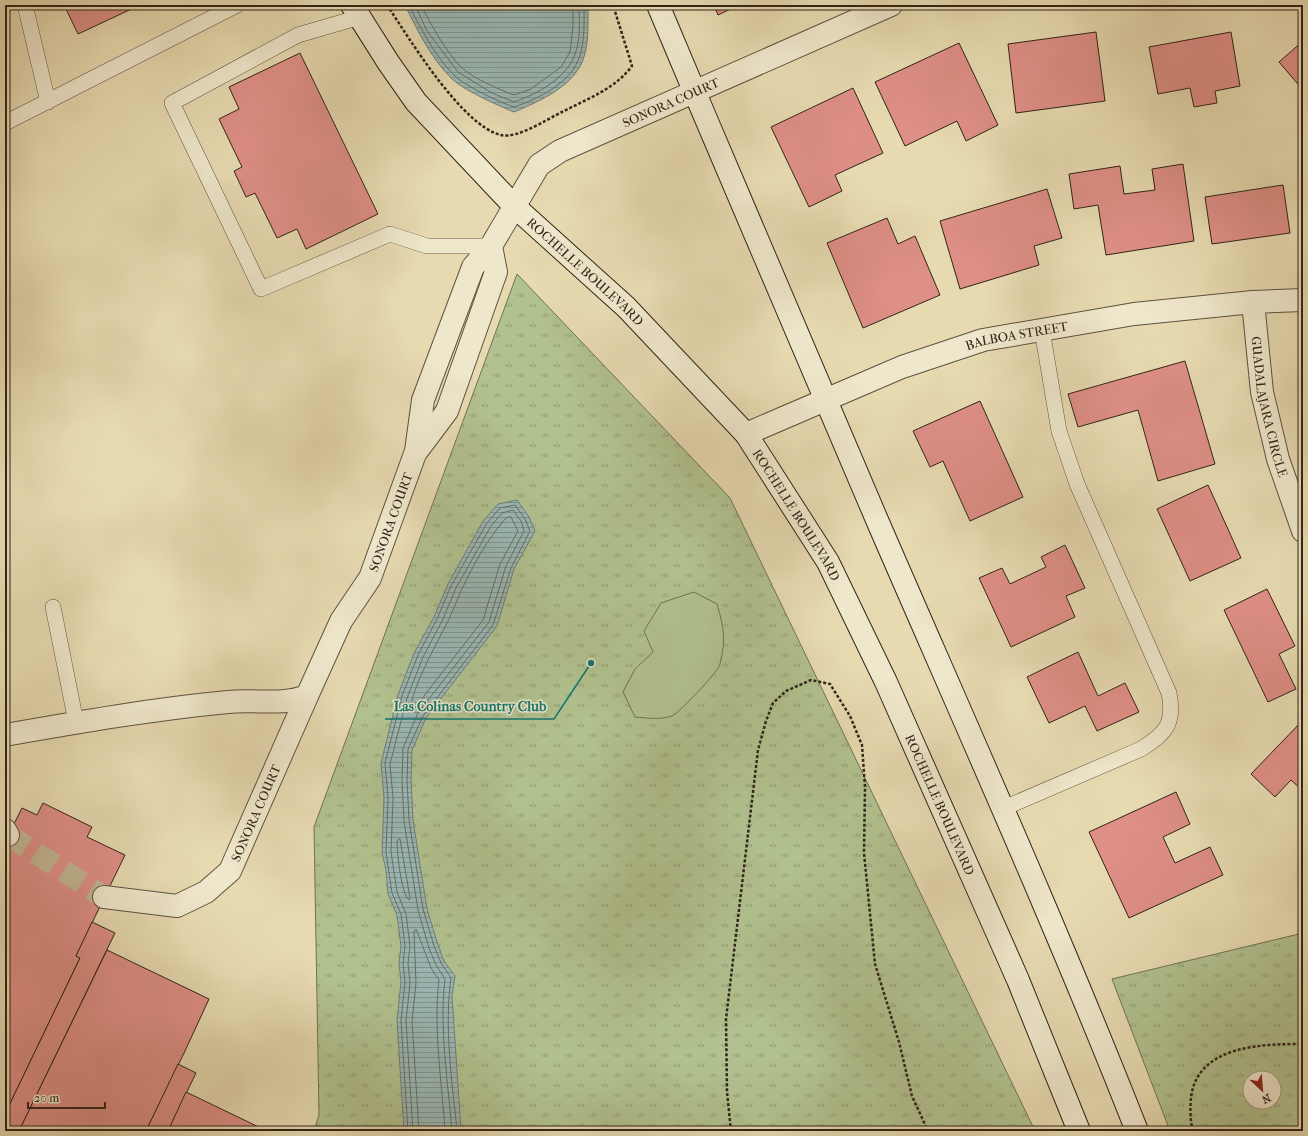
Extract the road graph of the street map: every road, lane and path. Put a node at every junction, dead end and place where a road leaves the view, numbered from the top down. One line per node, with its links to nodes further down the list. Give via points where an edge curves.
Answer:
1 (25, 5): 9 (lane)
2 (237, 5): 9 (lane)
3 (387, 5): 4 (path, via 443,88 482,126 501,135 518,134 611,87 625,76 632,66)
4 (613, 5)
5 (658, 5): 8 (main road)
6 (891, 5): 8 (main road, SONORA COURT)
7 (356, 11): 11 (main road, ROCHELLE BOULEVARD, via 416,102); 12 (lane, via 298,35 172,103 261,289 390,234 427,246)
8 (694, 92): 11 (main road, SONORA COURT, via 560,151 539,165); 16 (main road)
9 (48, 102): 10 (lane)
10 (5, 123)
11 (514, 207): 12 (main road, SONORA COURT); 17 (main road, ROCHELLE BOULEVARD, via 626,307)
12 (491, 246): 20 (main road, SONORA COURT, via 473,267 422,400 416,452 370,578 341,621)
13 (1303, 300): 14 (main road, BALBOA STREET)
14 (1253, 302): 15 (main road, BALBOA STREET, via 1134,314); 18 (main road, GUADALAJARA CIRCLE, via 1262,392 1278,459)
15 (1042, 330): 16 (main road, BALBOA STREET, via 983,340 902,367); 23 (lane, via 1059,431 1077,484 1169,693 1172,706 1169,724 1159,738 1141,749)
16 (826, 398): 17 (main road, BALBOA STREET); 23 (main road)
17 (746, 434): 28 (main road, ROCHELLE BOULEVARD, via 828,562 886,682 1018,980)
18 (1303, 531)
19 (53, 608): 21 (lane)
20 (307, 696): 21 (main road, via 293,702 230,702); 24 (main road, SONORA COURT, via 230,871 206,892 177,906)
21 (76, 722): 22 (main road)
22 (5, 735)
23 (1004, 808): 29 (main road)
24 (104, 897)
25 (1303, 1044): 30 (path, via 1244,1048 1226,1053 1208,1065 1198,1074 1192,1088 1190,1106)
26 (731, 1131): 27 (path, via 727,1092 726,1019 758,750 774,703 786,691 811,680 830,684 850,716 862,745 865,795 864,853 875,964 899,1042 912,1096)
27 (928, 1131)
28 (1079, 1131)
29 (1137, 1131)
30 (1193, 1131)

